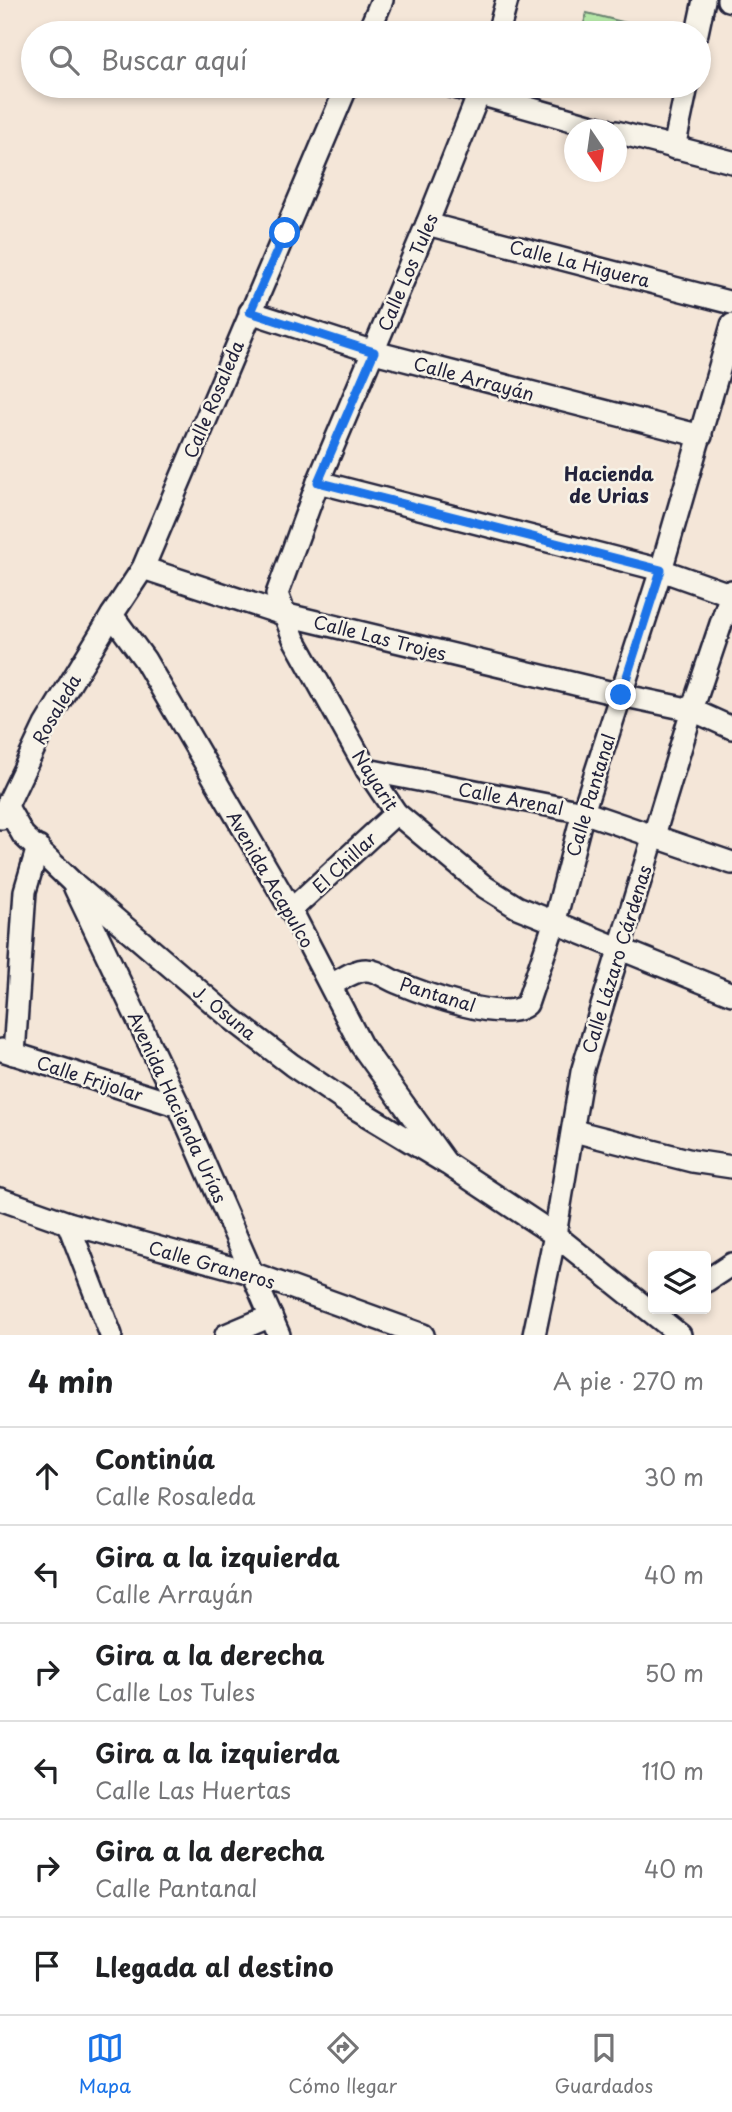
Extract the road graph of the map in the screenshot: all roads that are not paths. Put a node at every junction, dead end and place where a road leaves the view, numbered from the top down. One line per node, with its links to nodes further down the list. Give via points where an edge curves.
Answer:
1 (382, 0): 4 (street)
2 (507, 0): 5 (street)
3 (704, 0): 6 (street)
4 (373, 21)
5 (501, 21)
6 (700, 21)
7 (342, 98): 17 (street, Calle Rosaleda)
8 (478, 98): 15 (street, Calle Los Tules)
9 (506, 98): 11 (street)
10 (684, 98): 13 (street)
11 (572, 119)
12 (627, 135): 13 (street)
13 (674, 148): 14 (street)
14 (732, 162)
15 (427, 224): 16 (street, Calle La Higuera); 19 (street, Calle Los Tules)
16 (732, 303)
17 (250, 312): 19 (street, Calle Arrayán); 22 (street, Calle Rosaleda)
18 (732, 325): 20 (street, Calle Pantanal)
19 (374, 352): 20 (street, Calle Arrayán); 21 (street, Calle Los Tules)
20 (701, 436): 23 (street, Calle Pantanal)
21 (318, 482): 23 (street); 25 (street, Calle Los Tules, via 277,594)
22 (143, 568): 25 (street, Calle Las Trojes); 26 (street, Calle Rosaleda)
23 (661, 570): 24 (street); 27 (street, Calle Pantanal)
24 (732, 594): 28 (street, Calle Lázaro Cárdenas)
25 (283, 614): 27 (street, Calle Las Trojes); 30 (street, Nayarit)
26 (112, 615): 31 (street, Rosaleda, via 45,725); 39 (street, Avenida Acapulco, via 145,660)
27 (621, 695): 28 (street, Calle Las Trojes); 32 (street, Calle Pantanal)
28 (692, 710): 29 (street, Calle Las Trojes); 35 (street, Calle Lázaro Cárdenas)
29 (732, 728)
30 (367, 769): 32 (street, Calle Arenal); 33 (street, Nayarit)
31 (2, 810): 36 (street, J. Osuna)
32 (583, 812): 35 (street, Calle Arenal); 40 (street, Calle Pantanal)
33 (397, 813): 39 (street, El Chillar); 40 (street, Nayarit, via 485,887)
34 (0, 830): 36 (street)
35 (653, 835): 37 (street, Calle Arenal); 41 (street, Calle Lázaro Cárdenas)
36 (30, 841): 38 (street, J. Osuna); 45 (street)
37 (732, 863)
38 (71, 881): 46 (street, Avenida Hacienda Urías); 48 (street, J. Osuna, via 292,1065)
39 (291, 910): 43 (street, Avenida Acapulco)
40 (554, 924): 41 (street, Nayarit); 42 (street, Calle Pantanal)
41 (618, 950): 44 (street, Nayarit); 47 (street, Calle Lázaro Cárdenas, via 583,1072)
42 (535, 984): 43 (street, Pantanal, via 527,1004 517,1011 476,1008 369,970)
43 (331, 985): 48 (street, Avenida Acapulco, via 361,1045)
44 (732, 994)
45 (7, 1051): 46 (street, Calle Frijolar)
46 (179, 1106): 54 (street, Avenida Hacienda Urías)
47 (574, 1131): 49 (street); 52 (street, Calle Lázaro Cárdenas)
48 (446, 1163): 52 (street, J. Osuna)
49 (732, 1167)
50 (0, 1199): 51 (street, Calle Graneros)
51 (68, 1223): 54 (street, Calle Graneros); 59 (street)
52 (555, 1235): 56 (street, J. Osuna); 62 (street, Calle Lázaro Cárdenas)
53 (732, 1264): 55 (street)
54 (254, 1274): 58 (street, Avenida Hacienda Urías); 61 (street, Calle Graneros)
55 (711, 1279)
56 (648, 1303)
57 (662, 1314): 63 (street, J. Osuna)
58 (275, 1325): 60 (street)
59 (111, 1335)
60 (226, 1335)
61 (423, 1335)
62 (534, 1335)
63 (680, 1335)

